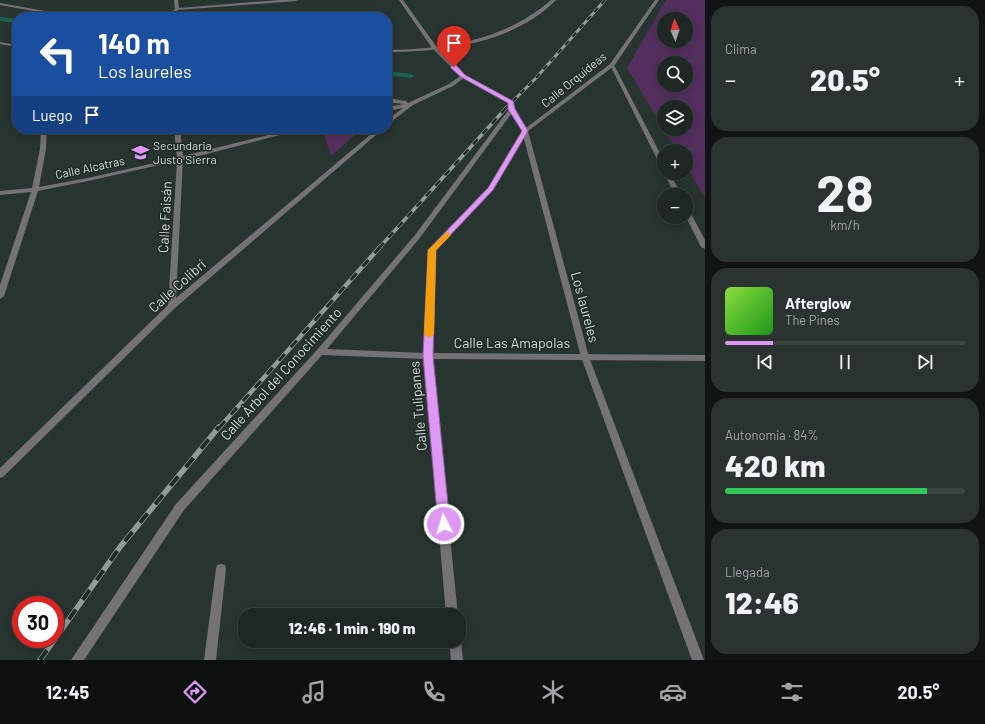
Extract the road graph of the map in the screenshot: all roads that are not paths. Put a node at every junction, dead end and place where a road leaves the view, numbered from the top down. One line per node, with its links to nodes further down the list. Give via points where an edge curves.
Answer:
1 (176, 0): 7 (street)
2 (296, 0): 7 (street)
3 (401, 0): 12 (street, Los laureles)
4 (554, 0): 12 (street, via 534,18 492,37)
5 (657, 0): 14 (street, Calle Orquídeas)
6 (0, 4): 8 (street)
7 (177, 9): 9 (street)
8 (46, 12)
9 (173, 12)
10 (0, 43): 11 (street)
11 (12, 45)
12 (434, 47): 13 (street); 15 (street, Los laureles)
13 (392, 51)
14 (612, 65): 21 (street, Calle Orquídeas); 26 (street)
15 (463, 76): 17 (street); 19 (street, Los laureles, via 511,102)
16 (392, 101): 17 (street)
17 (411, 104): 18 (street); 20 (street)
18 (392, 108)
19 (512, 109): 21 (street, Los laureles); 34 (street, Calle Árbol del Conocimiento, via 417,238)
20 (392, 120)
21 (525, 131): 35 (street, Calle Tulipanes, via 491,189 432,250); 36 (street, Los laureles)
22 (44, 134): 28 (street)
23 (178, 134): 27 (street, Calle Faisán)
24 (280, 134): 27 (street, Calle Alcatras)
25 (374, 134): 33 (street, Calle Colibrí)
26 (657, 153)
27 (180, 159): 28 (street, Calle Alcatras); 33 (street, Calle Faisán)
28 (34, 190): 29 (street, Calle Alcatras); 32 (street)
29 (0, 193)
30 (693, 224): 31 (street)
31 (705, 248)
32 (0, 296)
33 (172, 306): 38 (street, Calle Colibrí)
34 (320, 352): 35 (street, Calle Las Amapolas); 42 (street, Calle Árbol del Conocimiento, via 180,507)
35 (428, 356): 36 (street, Calle Las Amapolas); 40 (street, Calle Tulipanes)
36 (585, 356): 37 (street, Calle Las Amapolas); 45 (street, Los laureles)
37 (705, 358)
38 (0, 474)
39 (221, 569): 43 (street)
40 (451, 608)
41 (456, 648): 44 (street)
42 (77, 660)
43 (210, 660)
44 (457, 660)
45 (698, 660)

